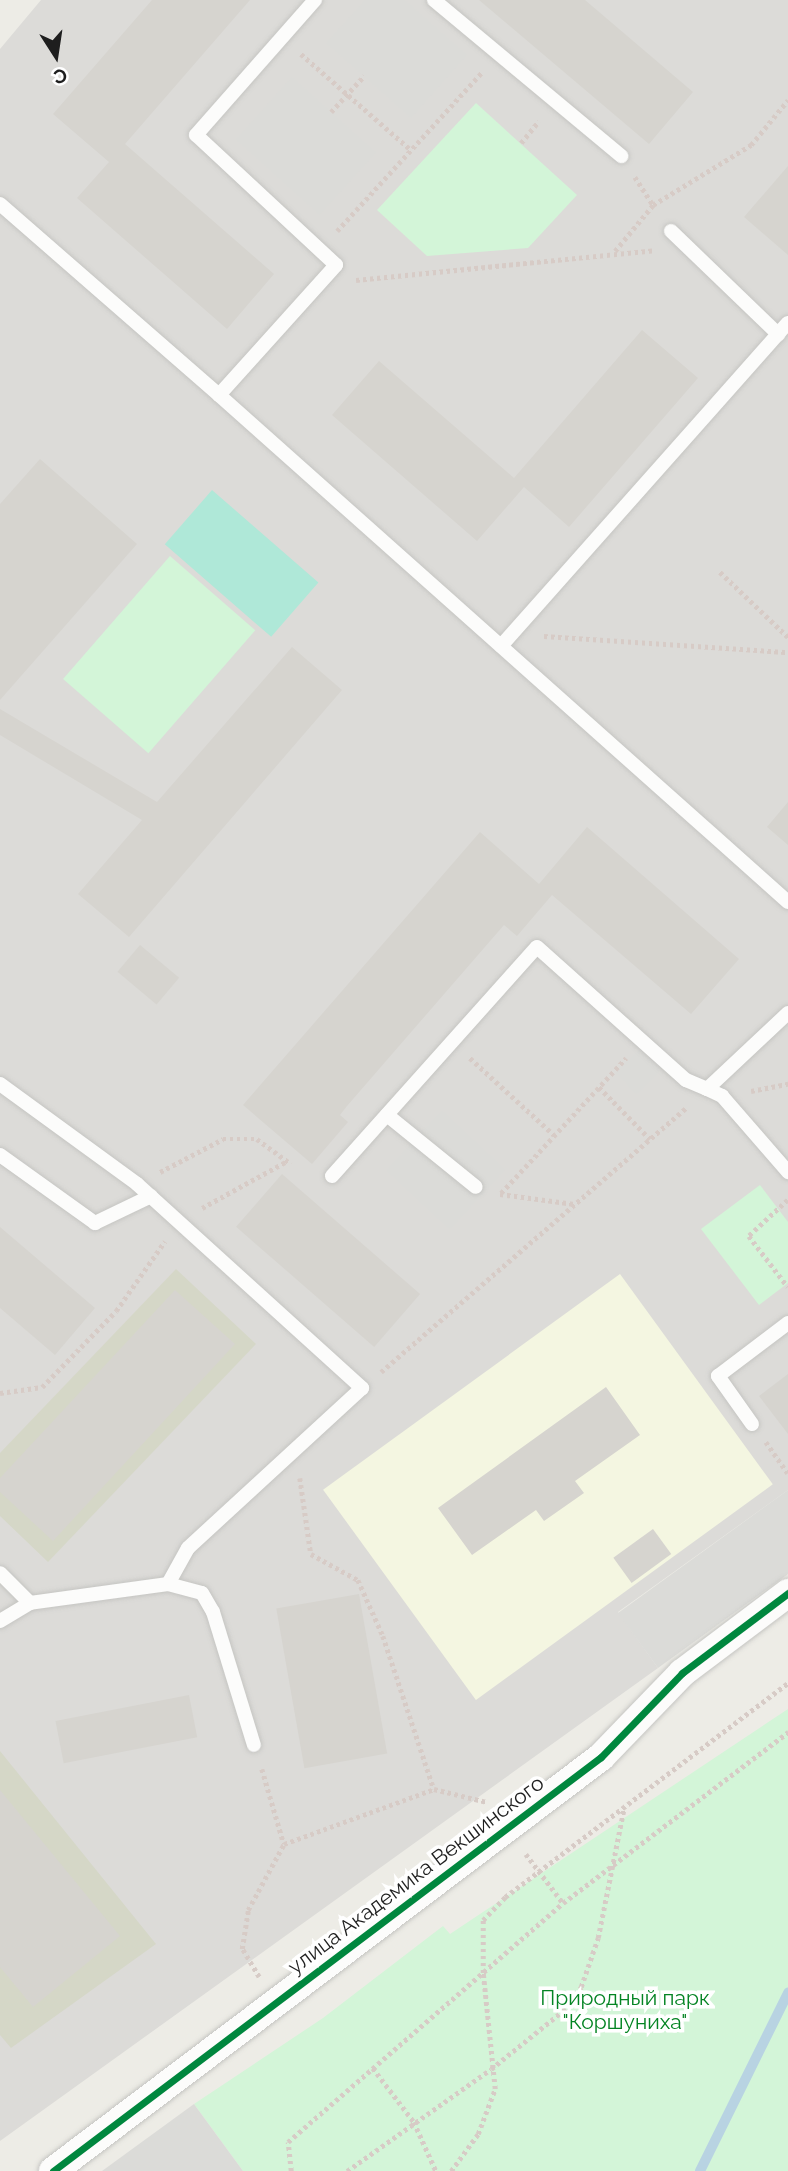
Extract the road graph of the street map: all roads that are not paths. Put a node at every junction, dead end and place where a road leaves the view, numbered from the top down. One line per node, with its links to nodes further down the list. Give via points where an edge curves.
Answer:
1 (315, 0): 7 (lane, via 196,135 336,265)
2 (433, 0): 3 (lane)
3 (621, 156)
4 (0, 204): 7 (lane)
5 (671, 230): 6 (lane)
6 (783, 329): 8 (lane)
7 (219, 395): 8 (lane)
8 (501, 646): 9 (lane)
9 (788, 902)
10 (788, 1013): 12 (lane)
11 (0, 1084): 18 (lane)
12 (706, 1089): 13 (lane, via 686,1080 537,947); 15 (lane, via 722,1096)
13 (387, 1115): 16 (lane); 17 (lane)
14 (0, 1155): 18 (lane, via 96,1223)
15 (788, 1172)
16 (332, 1176)
17 (476, 1187)
18 (150, 1196): 22 (lane, via 362,1388 188,1548)
19 (788, 1323): 20 (lane, via 719,1376)
20 (752, 1424)
21 (0, 1573): 24 (lane)
22 (168, 1584): 24 (lane); 26 (lane, via 202,1593 213,1612)
23 (788, 1593): 27 (street, улица Академика Векшинского, via 682,1672 601,1757)
24 (30, 1603): 25 (lane)
25 (0, 1621)
26 (254, 1745)
27 (53, 2171)

